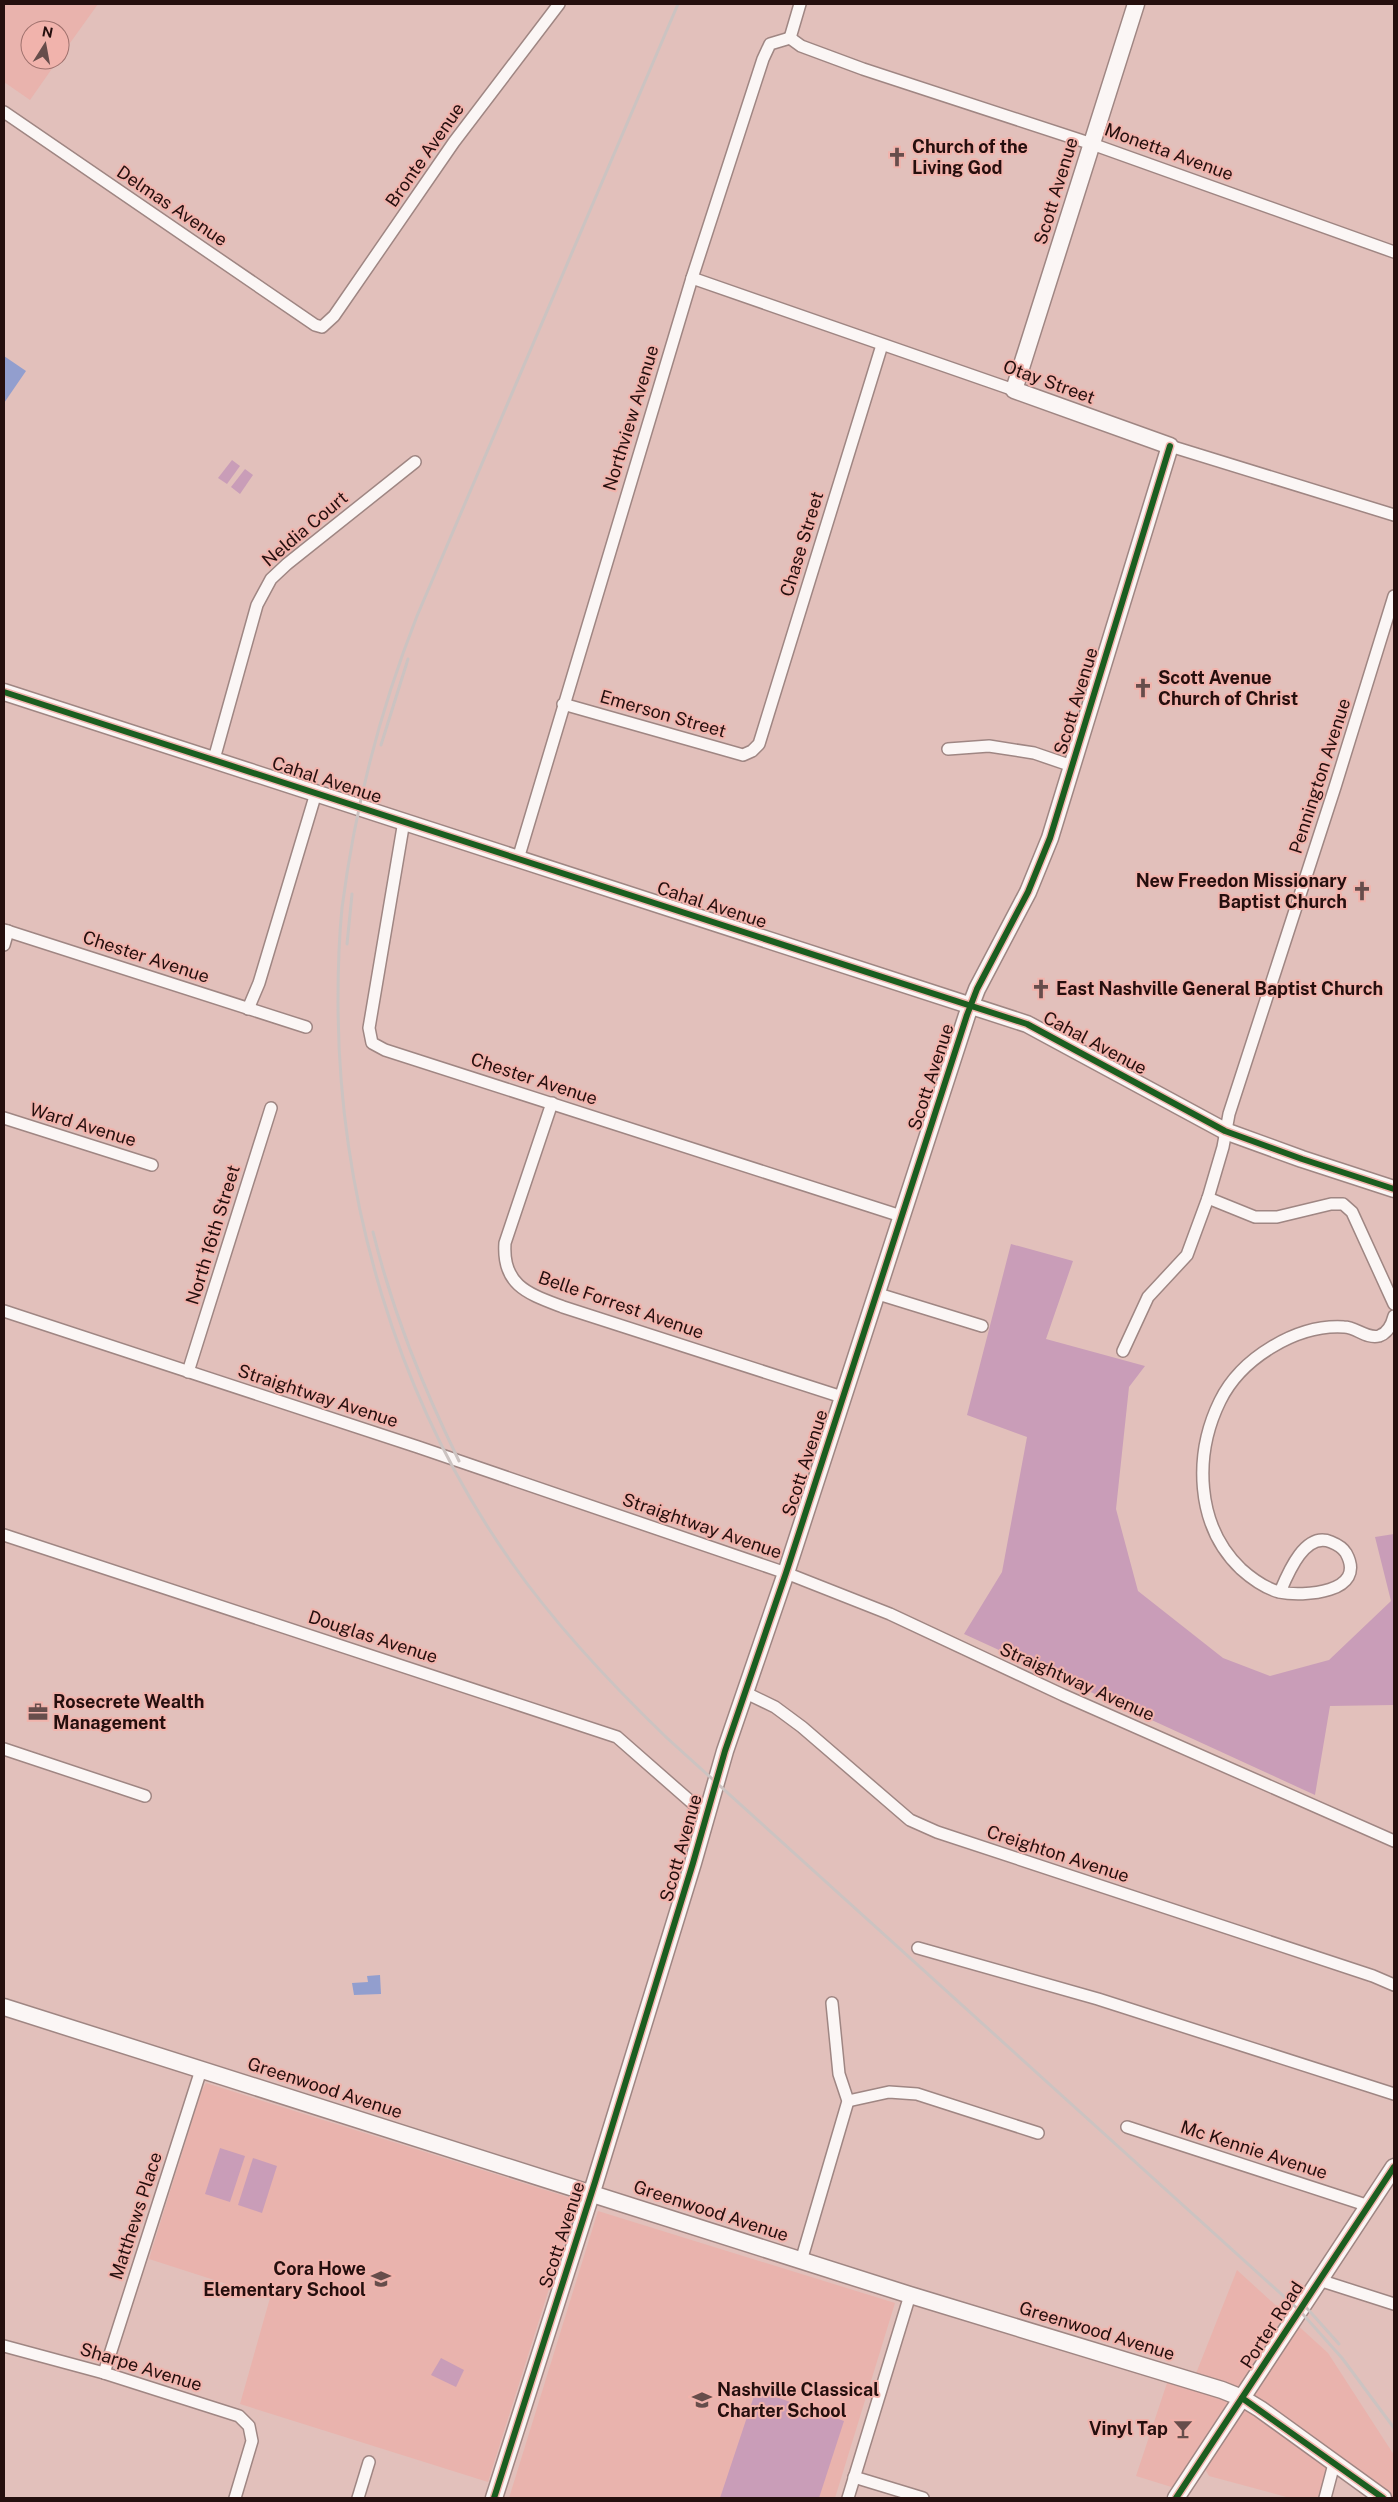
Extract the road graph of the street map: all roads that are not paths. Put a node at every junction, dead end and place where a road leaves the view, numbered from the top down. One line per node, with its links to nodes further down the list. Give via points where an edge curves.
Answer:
1 (558, 4): 9 (street, Bronte Avenue, via 454,142 334,316)
2 (800, 4): 4 (street)
3 (1136, 4): 6 (street, Scott Avenue)
4 (790, 38): 6 (street, Monetta Avenue, via 801,46 863,68); 8 (street, Northview Avenue, via 770,44 763,59)
5 (4, 112): 9 (street, Delmas Avenue)
6 (1092, 144): 7 (street, Monetta Avenue); 11 (street, Scott Avenue)
7 (1394, 252)
8 (692, 278): 10 (street, Otay Street); 17 (street, Northview Avenue)
9 (322, 327)
10 (882, 344): 11 (street, Otay Street); 19 (street, Chase Street, via 759,744)
11 (1014, 390): 12 (street, Otay Street)
12 (1170, 446): 14 (street, Otay Street); 21 (street, Scott Avenue)
13 (415, 462): 20 (street, Neldia Court, via 271,579 257,605)
14 (1394, 515)
15 (1394, 596): 33 (street, Pennington Avenue)
16 (4, 692): 20 (street, Cahal Avenue)
17 (564, 704): 19 (street, Emerson Street, via 743,755); 24 (street, Northview Avenue)
18 (948, 749): 21 (street, via 989,746 1034,753)
19 (752, 751)
20 (214, 759): 22 (street, Cahal Avenue)
21 (1072, 766): 27 (street, Scott Avenue, via 1050,838 1028,892)
22 (316, 793): 23 (street, Cahal Avenue); 28 (street, via 259,983)
23 (404, 821): 24 (street, Cahal Avenue); 30 (street, Chester Avenue, via 368,1028 372,1043 385,1050)
24 (518, 859): 27 (street, Cahal Avenue)
25 (6, 931): 26 (street); 28 (street, Chester Avenue)
26 (4, 945)
27 (970, 1004): 33 (street, Cahal Avenue, via 1059,1039); 37 (street, Scott Avenue)
28 (248, 1008): 29 (street, Chester Avenue)
29 (306, 1027)
30 (552, 1103): 37 (street, Chester Avenue); 45 (street, Belle Forrest Avenue, via 505,1243 504,1260 509,1275 518,1286 563,1308)
31 (270, 1108): 44 (street, North 16th Street)
32 (4, 1118): 34 (street, Ward Avenue)
33 (1225, 1130): 35 (street, Cahal Avenue); 36 (street, Pennington Avenue)
34 (152, 1165)
35 (1394, 1188)
36 (1208, 1198): 39 (street, via 1255,1217 1277,1217 1343,1204 1352,1212); 43 (street, Pennington Avenue, via 1187,1254 1148,1297)
37 (900, 1216): 38 (street, Scott Avenue)
38 (876, 1293): 42 (street); 45 (street, Scott Avenue)
39 (1394, 1304)
40 (4, 1311): 44 (street, Straightway Avenue)
41 (1394, 1316): 48 (street, via 1391,1327 1382,1335 1372,1337 1347,1327 1329,1326 1303,1332 1275,1346 1237,1377 1222,1398 1210,1424 1202,1474 1210,1519 1233,1561 1250,1577)
42 (982, 1326)
43 (1124, 1351)
44 (188, 1372): 47 (street, Straightway Avenue)
45 (842, 1397): 47 (street, Scott Avenue)
46 (4, 1535): 52 (street, Douglas Avenue, via 617,1736)
47 (786, 1573): 49 (street, Scott Avenue); 53 (street, Straightway Avenue, via 890,1614 1072,1699)
48 (1280, 1592): 48 (street, via 1307,1594 1340,1586 1348,1576 1345,1552 1336,1544 1315,1541 1291,1568)
49 (746, 1693): 52 (street, Scott Avenue); 55 (street, Creighton Avenue, via 775,1706 910,1820 937,1832)
50 (4, 1749): 51 (street)
51 (145, 1796)
52 (706, 1815): 64 (street, Scott Avenue)
53 (1394, 1841)
54 (918, 1948): 59 (street, via 1098,1999)
55 (1394, 1985)
56 (832, 2003): 60 (street, via 839,2074)
57 (4, 2007): 58 (street, Greenwood Avenue)
58 (201, 2070): 64 (street, Greenwood Avenue); 71 (street, Matthews Place)
59 (1394, 2094)
60 (848, 2101): 62 (street, via 888,2092 917,2094); 66 (street)
61 (1128, 2127): 65 (street, Mc Kennie Avenue)
62 (1038, 2132)
63 (1394, 2167): 65 (street, Porter Road)
64 (591, 2194): 66 (street, Greenwood Avenue); 78 (street, Scott Avenue)
65 (1369, 2206): 67 (street, Porter Road)
66 (802, 2260): 68 (street, Greenwood Avenue)
67 (1319, 2280): 69 (street); 72 (street, Porter Road)
68 (910, 2295): 72 (street, Greenwood Avenue); 75 (street)
69 (1394, 2304)
70 (4, 2346): 71 (street, Sharpe Avenue)
71 (104, 2373): 76 (street, Sharpe Avenue, via 239,2416 249,2426 252,2441)
72 (1242, 2398): 74 (street, Greenwood Avenue); 81 (street, Porter Road)
73 (369, 2462): 77 (street)
74 (1334, 2464): 82 (street); 83 (street, Greenwood Avenue)
75 (854, 2477): 79 (street); 80 (street)
76 (235, 2498)
77 (358, 2498)
78 (494, 2498)
79 (848, 2498)
80 (923, 2498)
81 (1176, 2498)
82 (1326, 2498)
83 (1383, 2498)

